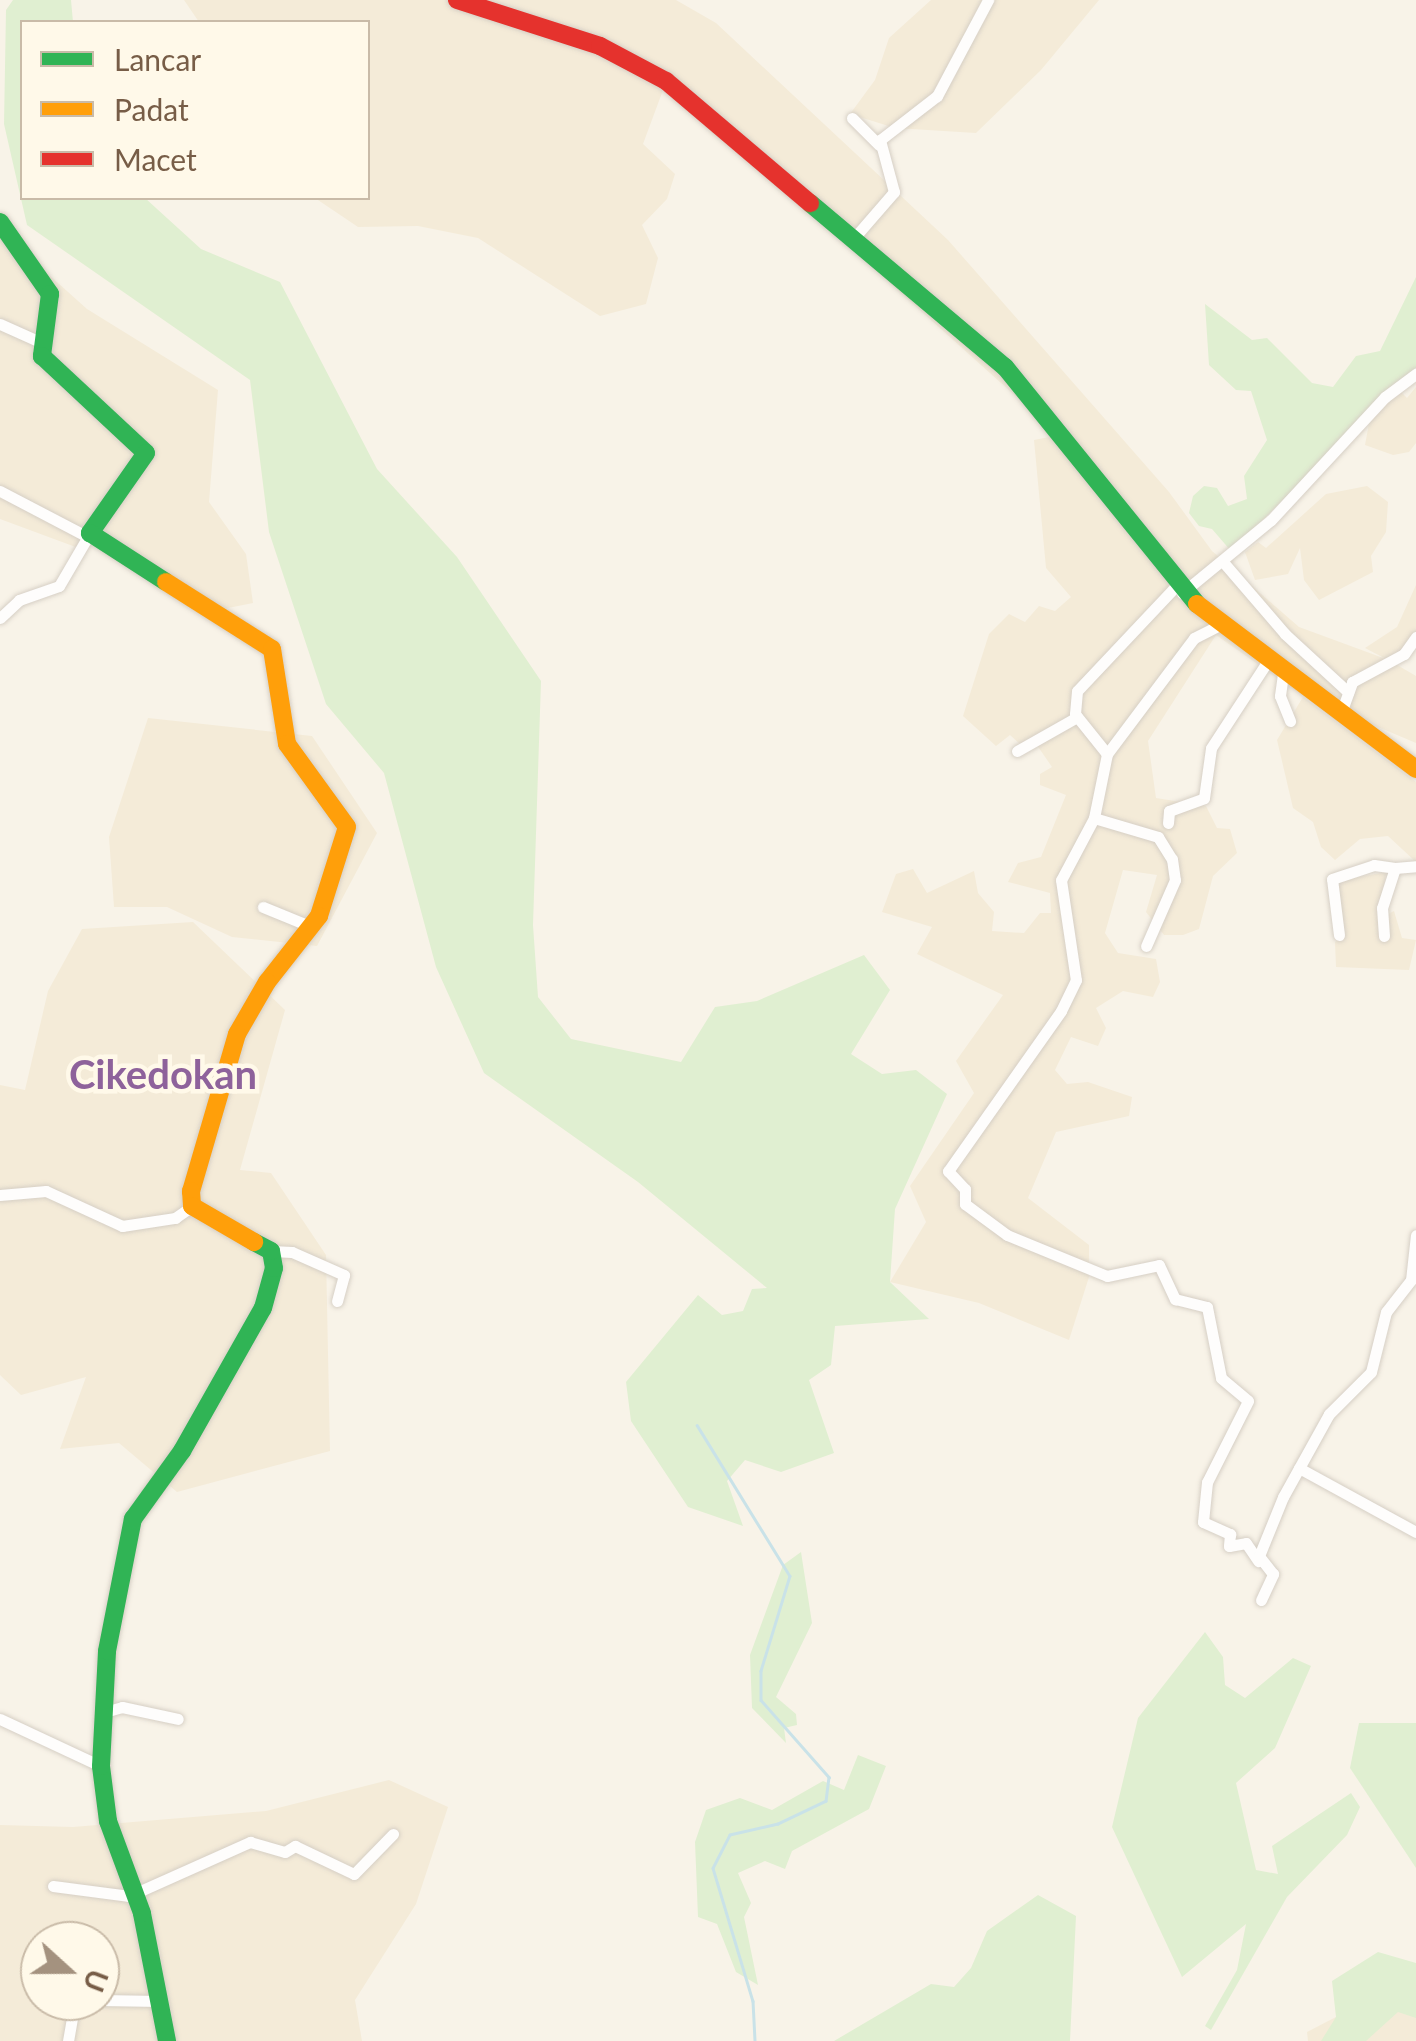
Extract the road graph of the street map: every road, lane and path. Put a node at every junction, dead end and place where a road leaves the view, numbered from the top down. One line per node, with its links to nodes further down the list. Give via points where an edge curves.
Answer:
1 (457, 0): 6 (street, via 600,46 657,74)
2 (986, 0): 4 (street, via 936,96)
3 (852, 118): 4 (street)
4 (879, 146): 6 (street, via 894,172 894,192)
5 (0, 222): 8 (street, via 50,294)
6 (859, 242): 13 (street, via 1026,390)
7 (0, 324): 8 (street)
8 (40, 342): 11 (street, via 46,362 146,453)
9 (1416, 374): 12 (street)
10 (0, 491): 11 (street)
11 (88, 535): 14 (street, via 60,586 20,600); 29 (street, via 272,650 287,744 348,827 335,878)
12 (1224, 562): 13 (street); 18 (street)
13 (1179, 590): 15 (street); 19 (street, via 1082,682)
14 (0, 618)
15 (1219, 626): 17 (street); 22 (street, via 1194,638)
16 (1416, 637): 18 (street, via 1404,654 1357,677)
17 (1275, 668): 18 (street); 20 (street); 25 (street, via 1214,742 1204,798 1168,811)
18 (1345, 701): 23 (street)
19 (1077, 717): 21 (street); 22 (street)
20 (1290, 721)
21 (1018, 751)
22 (1107, 754): 24 (street)
23 (1416, 769)
24 (1094, 818): 32 (street, via 1158,837 1172,858 1174,880); 40 (street, via 1071,850 1061,880 1077,967 1071,994 948,1171 964,1189 965,1204 1007,1235 1102,1275 1130,1276 1159,1266 1173,1298 1208,1308 1221,1378 1248,1402 1207,1482 1203,1524 1230,1534 1229,1546 1248,1544)
25 (1168, 823)
26 (1416, 866): 27 (street)
27 (1395, 868): 30 (street, via 1375,865 1332,879); 31 (street, via 1382,908)
28 (264, 908): 29 (street)
29 (312, 927): 34 (street, via 267,982 237,1034 215,1096)
30 (1339, 935)
31 (1384, 936)
32 (1146, 946)
33 (0, 1195): 34 (street, via 46,1191 122,1226 176,1218)
34 (192, 1206): 36 (street)
35 (1416, 1235): 38 (street, via 1411,1280 1386,1312 1371,1372 1329,1414)
36 (271, 1251): 37 (street, via 292,1252 344,1275); 42 (street, via 274,1268 258,1323 182,1452 133,1519)
37 (337, 1301)
38 (1299, 1468): 39 (street); 40 (street)
39 (1416, 1532)
40 (1258, 1561): 41 (street, via 1273,1573)
41 (1261, 1600)
42 (101, 1713): 43 (street, via 122,1707); 45 (street)
43 (178, 1719)
44 (0, 1720): 45 (street)
45 (101, 1766): 48 (street, via 111,1834)
46 (394, 1834): 48 (street, via 354,1874 294,1846 285,1852 246,1842)
47 (53, 1886): 48 (street)
48 (136, 1894): 50 (street)
49 (120, 2000): 50 (street)
50 (160, 2001): 51 (street)
51 (166, 2041)

